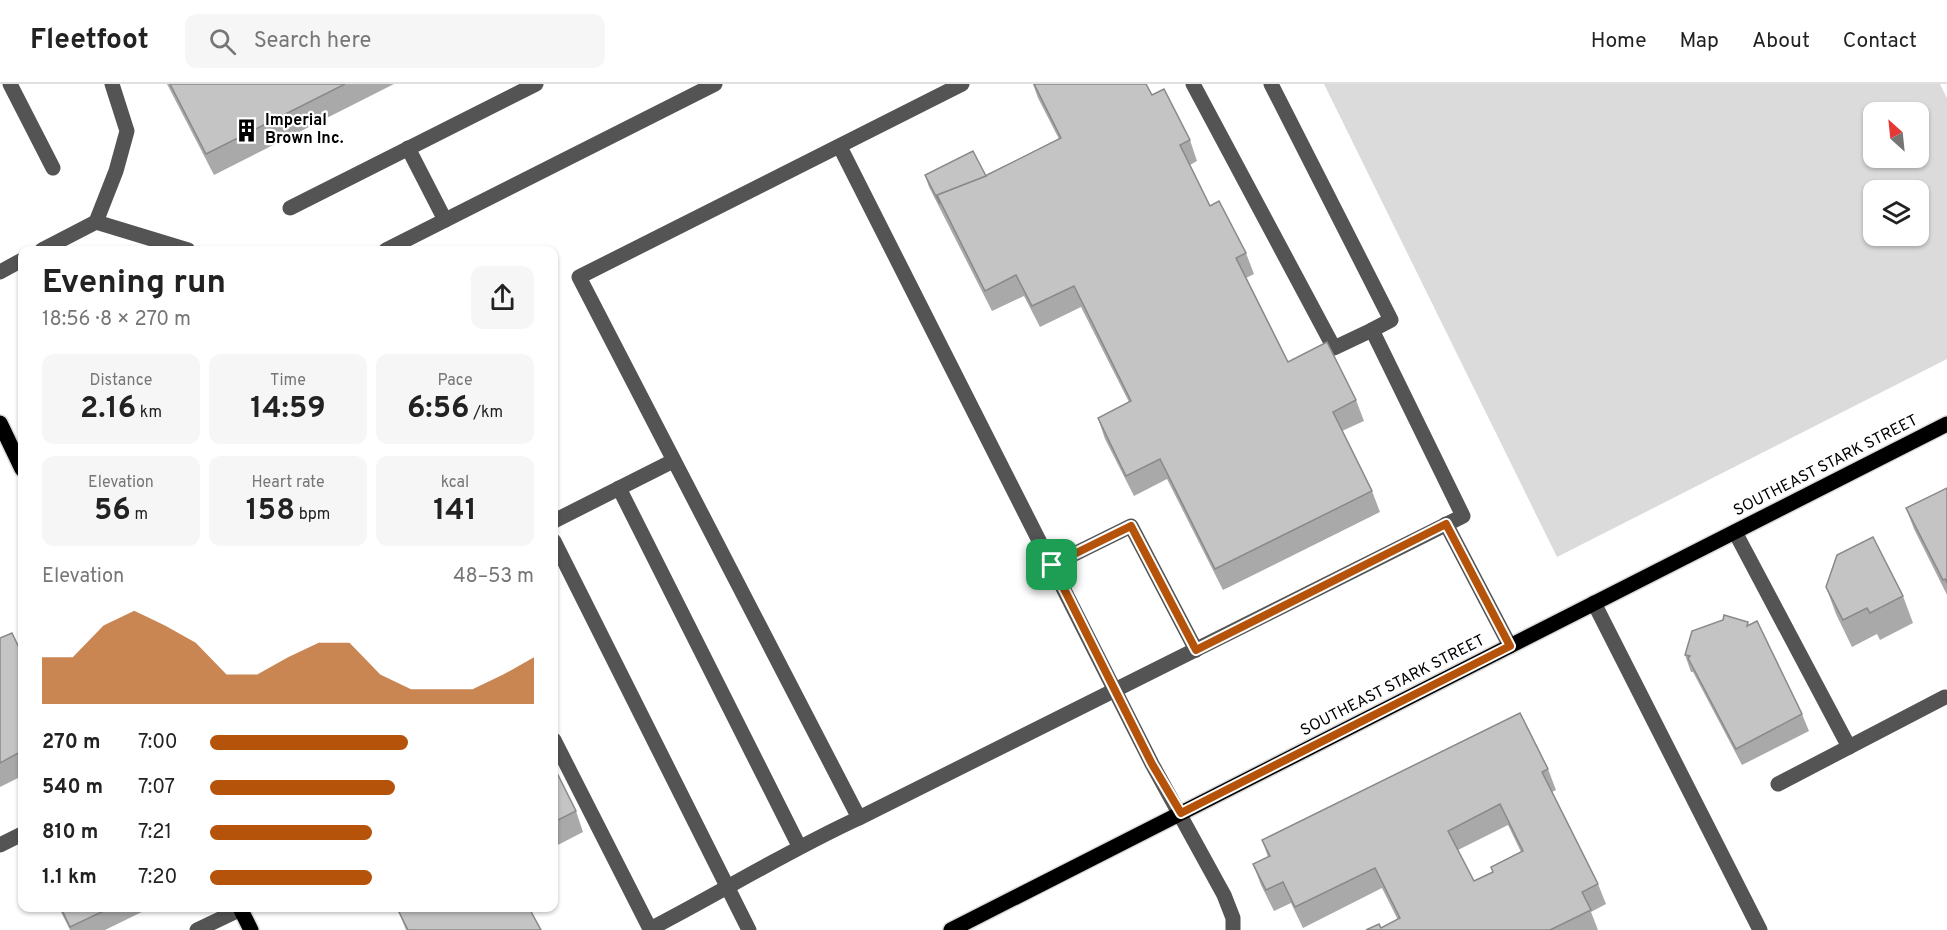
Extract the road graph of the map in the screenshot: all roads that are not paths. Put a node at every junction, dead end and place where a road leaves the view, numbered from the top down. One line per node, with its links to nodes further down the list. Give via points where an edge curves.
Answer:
1 (10, 84): 10 (street)
2 (112, 84): 13 (street, via 127,131)
3 (536, 84): 9 (street)
4 (715, 84): 12 (street)
5 (962, 84): 8 (street)
6 (1193, 84): 19 (street, via 1334,348)
7 (1271, 84): 19 (street, via 1391,320)
8 (840, 147): 23 (street, via 579,278); 29 (street)
9 (408, 148): 11 (street); 12 (street)
10 (53, 168)
11 (290, 208)
12 (445, 220): 16 (street)
13 (96, 222): 14 (street); 15 (street)
14 (50, 246)
15 (175, 246)
16 (394, 246)
17 (18, 262): 18 (street)
18 (0, 272)
19 (1372, 330): 26 (street, via 1463,516)
20 (0, 423): 22 (main road)
21 (1947, 424): 27 (main road, SOUTHEAST STARK STREET)
22 (18, 461)
23 (673, 461): 24 (street); 39 (street)
24 (619, 488): 25 (street); 42 (street)
25 (558, 519)
26 (1446, 524): 31 (street); 32 (street)
27 (1736, 532): 30 (main road, SOUTHEAST STARK STREET); 35 (street)
28 (558, 549): 43 (street)
29 (1052, 565): 32 (street, via 1131,526); 33 (street)
30 (1594, 603): 31 (main road, SOUTHEAST STARK STREET); 51 (street)
31 (1510, 646): 38 (main road, SOUTHEAST STARK STREET)
32 (1196, 650): 33 (street)
33 (1115, 690): 38 (street); 39 (street)
34 (1945, 698): 35 (street)
35 (1849, 747): 37 (street)
36 (558, 748): 43 (street, via 650,929)
37 (1778, 784)
38 (1181, 813): 49 (main road, SOUTHEAST STARK STREET); 50 (street, via 1224,895)
39 (859, 818): 42 (street)
40 (18, 836): 41 (street)
41 (0, 846)
42 (799, 846): 43 (street)
43 (728, 889): 48 (street)
44 (232, 912): 46 (street)
45 (242, 912): 47 (main road)
46 (197, 930)
47 (251, 930)
48 (749, 930)
49 (951, 930)
50 (1233, 930)
51 (1760, 930)

